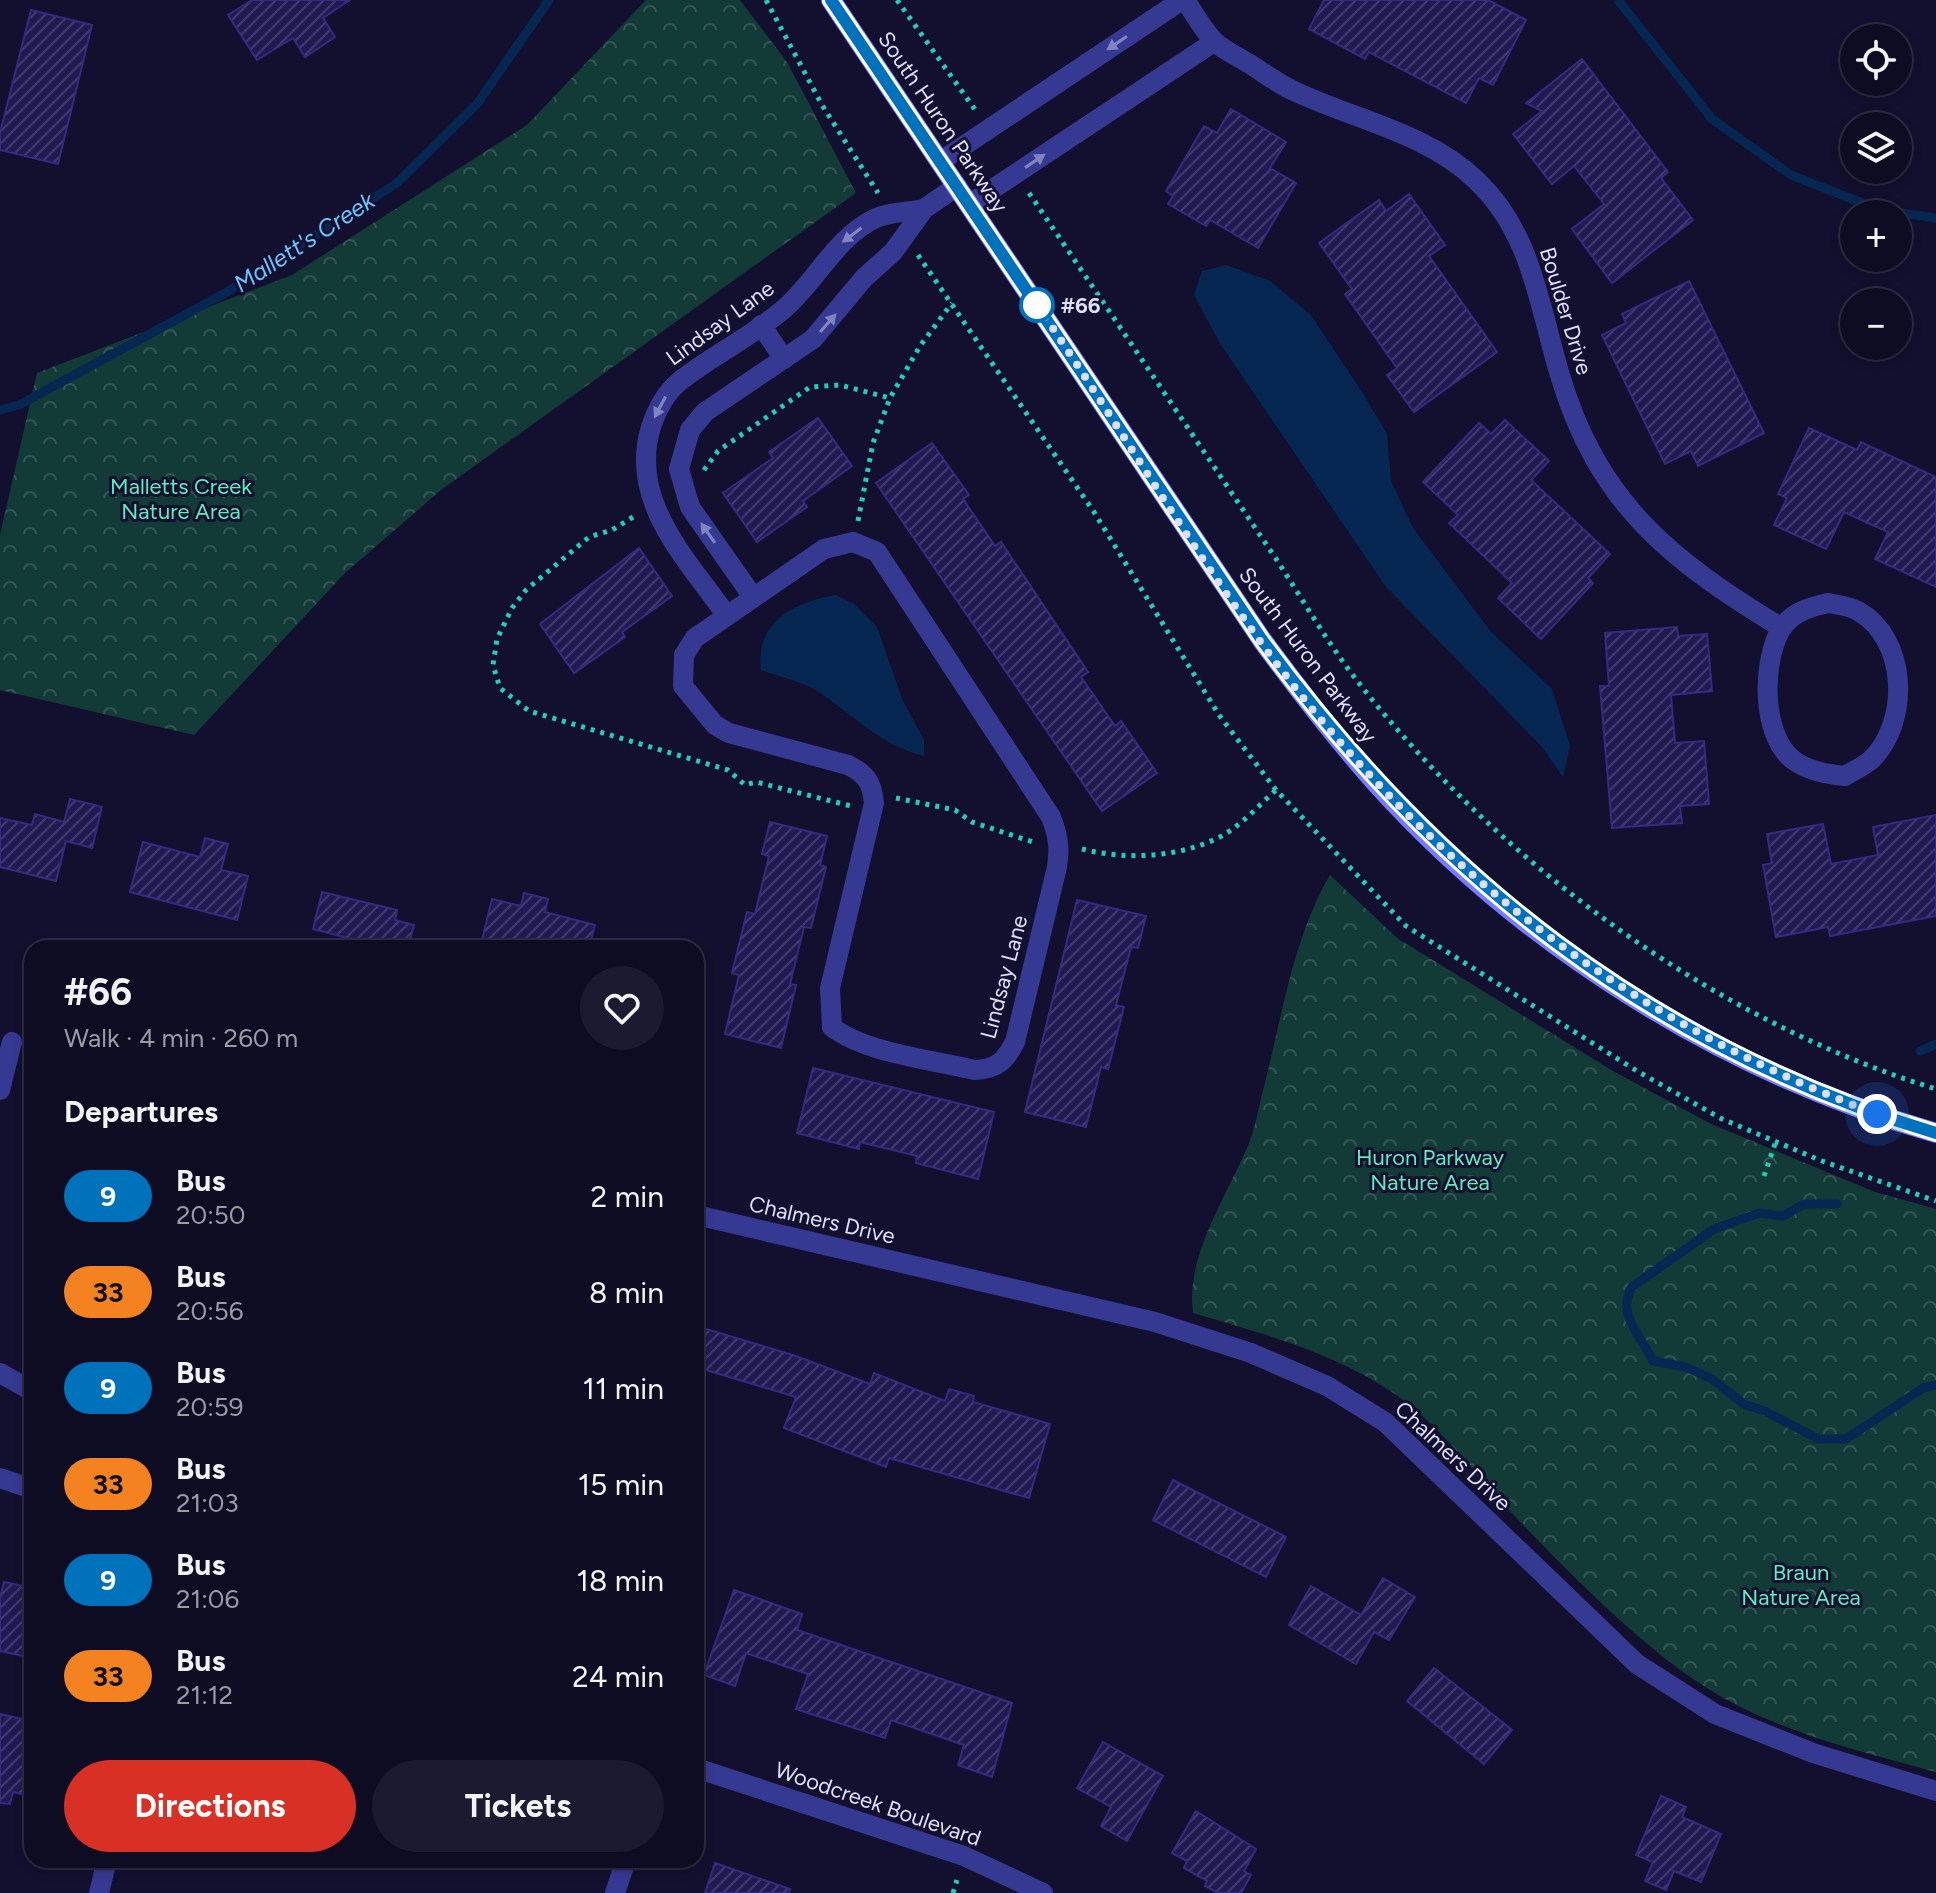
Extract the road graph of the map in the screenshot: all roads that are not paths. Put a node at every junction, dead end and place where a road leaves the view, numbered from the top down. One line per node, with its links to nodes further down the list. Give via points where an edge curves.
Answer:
1 (831, 0): 4 (main road, South Huron Parkway)
2 (1183, 0): 3 (street, Boulder Drive); 4 (street, Boulder Drive, one-way to 4)
3 (1214, 42): 6 (street, one-way to 3); 12 (street, Boulder Drive, via 1292,90 1435,149 1478,181 1510,220 1534,274 1559,373 1581,434 1607,484 1651,536 1722,591)
4 (941, 161): 5 (main road, South Huron Parkway)
5 (957, 186): 6 (main road, South Huron Parkway); 7 (street, Lindsay Lane)
6 (970, 204): 15 (main road, South Huron Parkway, via 1315,713 1441,848 1583,963 1700,1036 1821,1093)
7 (924, 209): 8 (street, Lindsay Lane, one-way to 8, via 877,218 844,240 785,308); 9 (street, Lindsay Lane, one-way to 7, via 813,339 893,252)
8 (761, 325): 9 (street); 11 (street, Lindsay Lane, one-way to 11, via 678,383 656,410 648,438 645,467 660,522)
9 (784, 359): 10 (street, Lindsay Lane, one-way to 9, via 690,507 679,469 690,430 705,412)
10 (753, 597): 11 (street); 11 (street, Lindsay Lane, via 824,549 853,542 877,552 1051,817 1060,848 1015,1042 991,1069 975,1070 863,1043 832,1027 830,988 874,803 872,786 848,765 715,725 683,686 684,655 695,638)
11 (727, 616)
12 (1782, 628): 12 (street, via 1770,659 1774,730 1791,758 1817,772 1845,776 1872,759 1892,728 1898,696 1896,659 1880,630 1858,611 1828,603 1802,609)
13 (6, 1040): 14 (street)
14 (0, 1090)
15 (1936, 1133)
16 (704, 1217): 22 (street, Chalmers Drive, via 1155,1322 1251,1353 1327,1386 1385,1422 1637,1664 1715,1714 1813,1753)
17 (0, 1373): 18 (street)
18 (24, 1386)
19 (0, 1478): 20 (street)
20 (24, 1486)
21 (704, 1771): 27 (street, Woodcreek Boulevard, via 964,1856)
22 (1936, 1791)
23 (105, 1868): 25 (street)
24 (623, 1868): 26 (street)
25 (99, 1893)
26 (615, 1893)
27 (1043, 1893)

